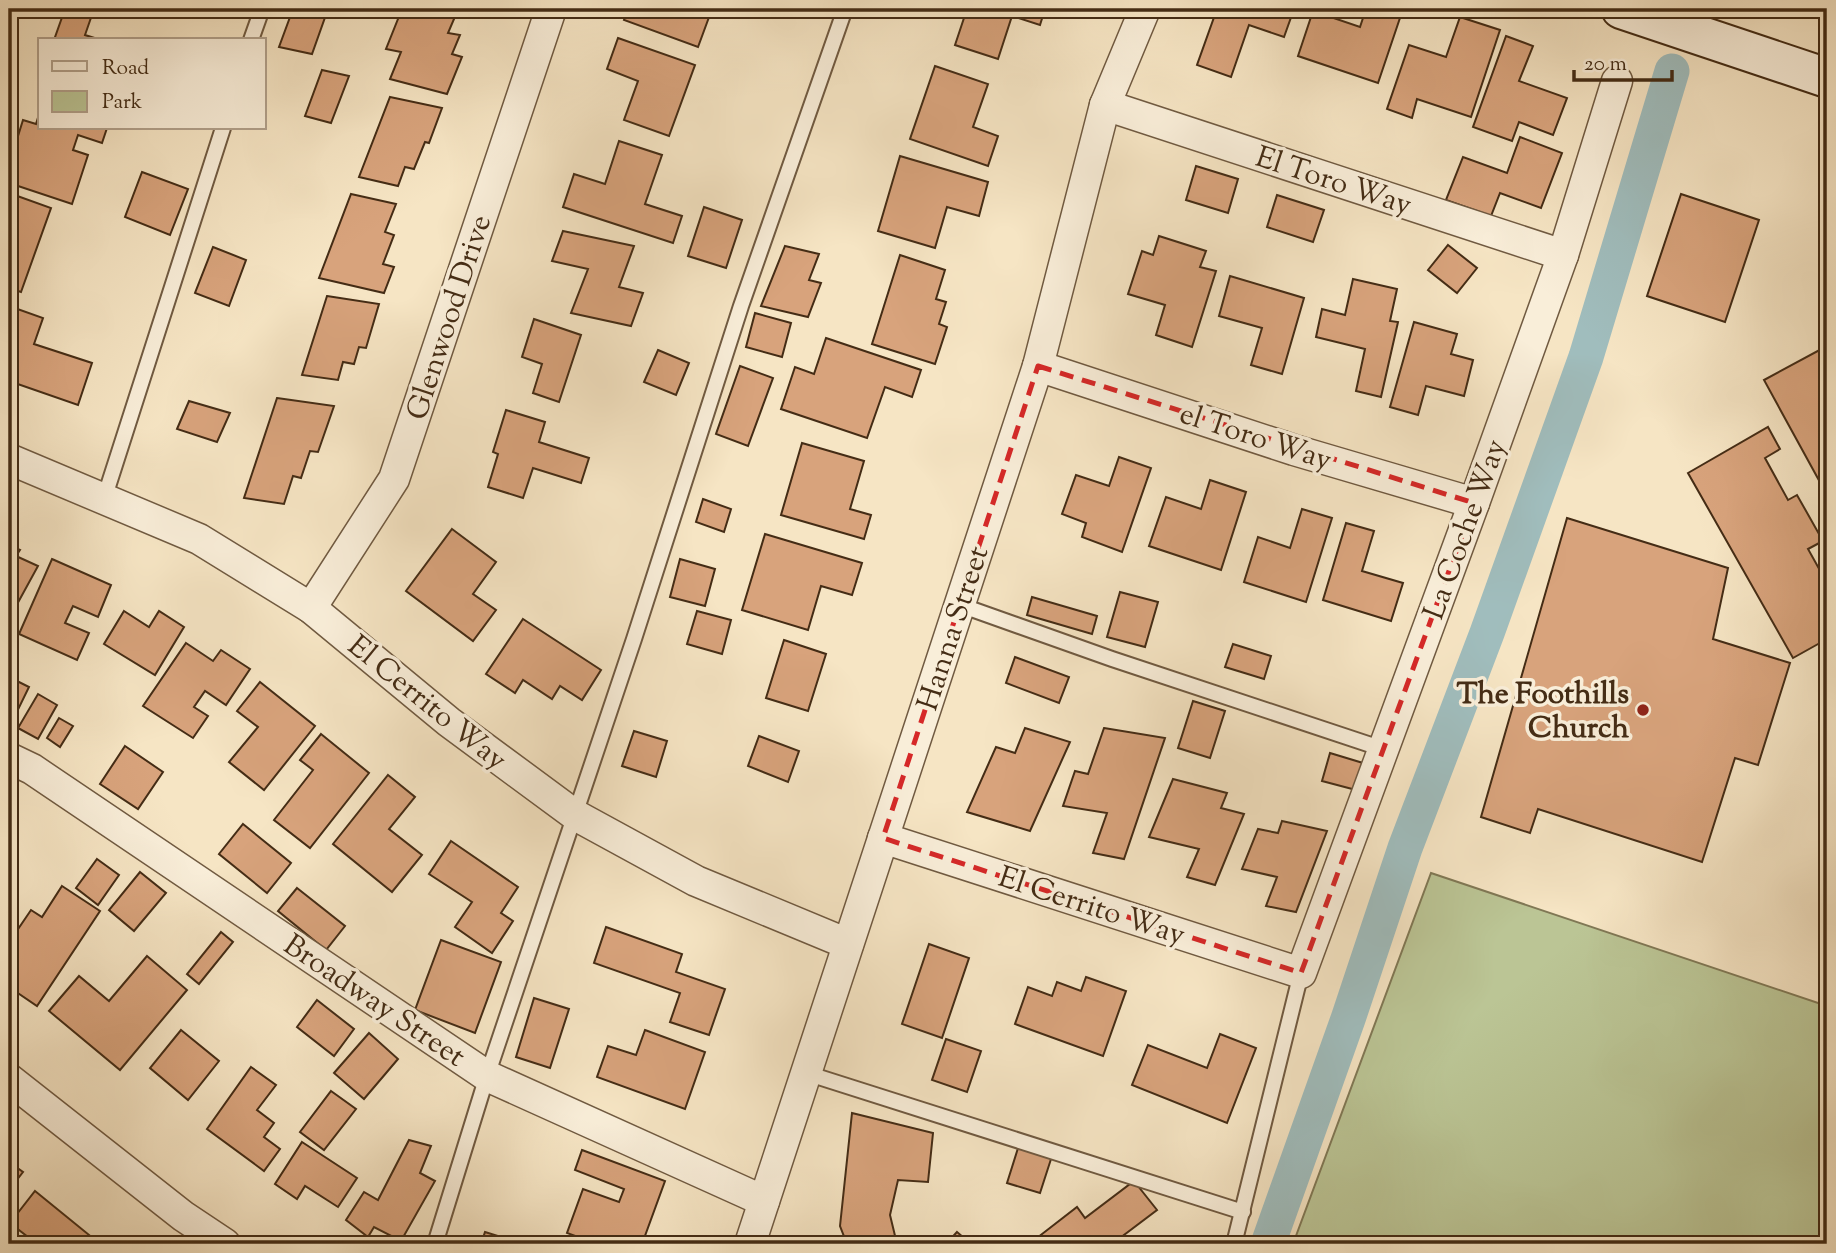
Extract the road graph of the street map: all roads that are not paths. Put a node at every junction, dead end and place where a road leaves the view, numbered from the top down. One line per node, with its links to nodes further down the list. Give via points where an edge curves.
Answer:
1 (262, 9): 6 (lane)
2 (551, 9): 17 (street, Glenwood Drive, via 394,479)
3 (845, 9): 20 (lane, via 741,306)
4 (1145, 9): 9 (street, Hanna Street)
5 (1621, 9): 7 (main road)
6 (252, 38)
7 (1827, 78)
8 (1616, 81): 11 (street, La Coche Way)
9 (1105, 105): 11 (street, El Toro Way); 12 (street, Hanna Street)
10 (222, 130): 14 (lane)
11 (1563, 255): 15 (street, La Coche Way)
12 (1038, 366): 15 (street, el Toro Way); 16 (street, Hanna Street)
13 (9, 459): 14 (street, El Cerrito Way)
14 (104, 499): 17 (street, El Cerrito Way, via 199,539)
15 (1474, 503): 18 (street, La Coche Way)
16 (960, 605): 18 (lane); 21 (street, Hanna Street)
17 (311, 608): 20 (street, El Cerrito Way, via 449,722)
18 (1383, 749): 23 (street, La Coche Way)
19 (9, 758): 25 (street, Broadway Street, via 32,769)
20 (575, 815): 22 (street, El Cerrito Way, via 696,881); 25 (lane)
21 (883, 838): 22 (street, Hanna Street); 23 (street, El Cerrito Way)
22 (848, 944): 24 (street, Hanna Street)
23 (1301, 973): 28 (lane)
24 (806, 1073): 27 (street, Hanna Street); 28 (lane)
25 (487, 1076): 27 (street, Broadway Street); 31 (lane)
26 (9, 1079): 30 (street)
27 (764, 1200): 29 (street, Hanna Street)
28 (1243, 1212): 32 (lane)
29 (755, 1241)
30 (225, 1244)
31 (435, 1244)
32 (1234, 1244)

